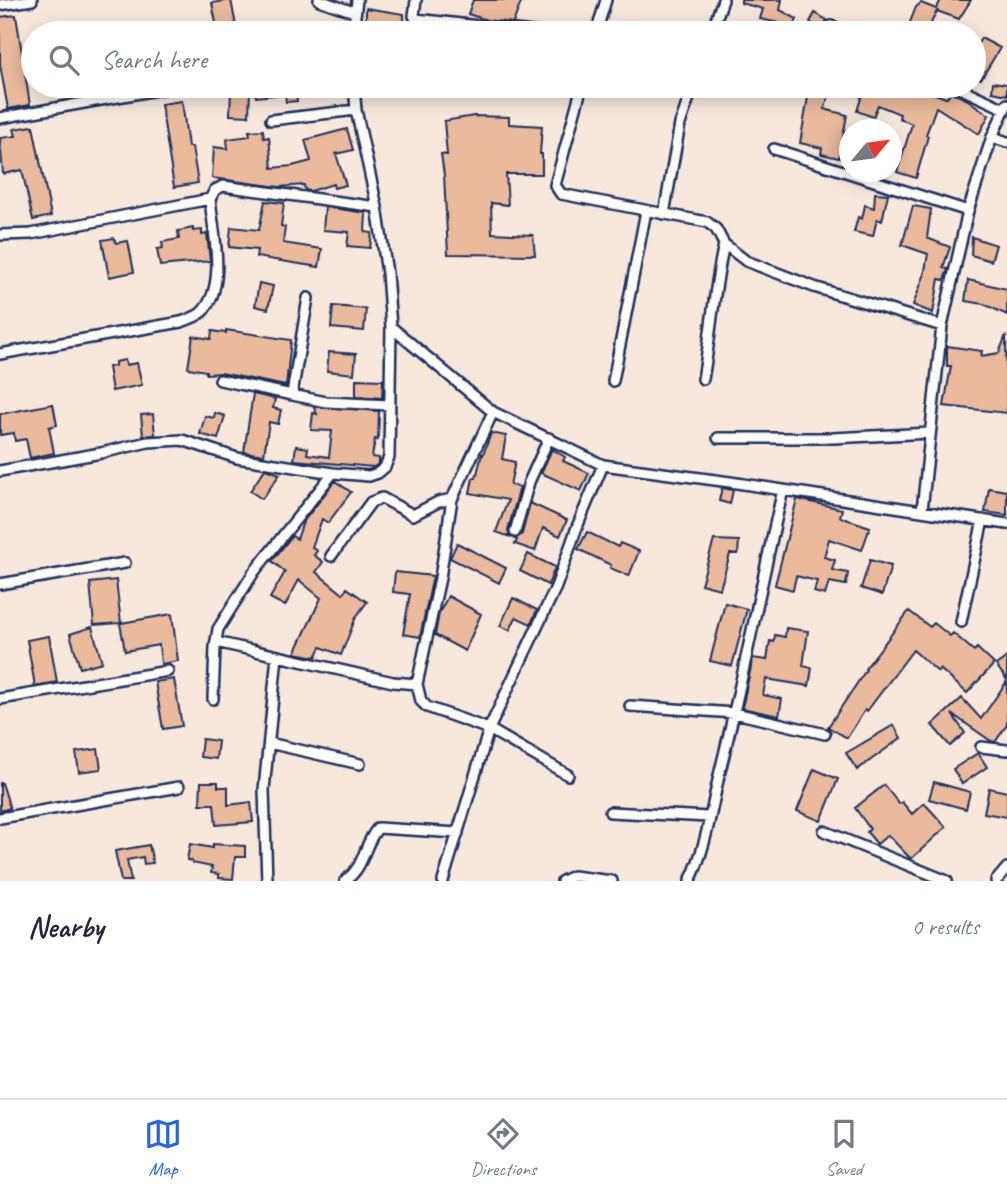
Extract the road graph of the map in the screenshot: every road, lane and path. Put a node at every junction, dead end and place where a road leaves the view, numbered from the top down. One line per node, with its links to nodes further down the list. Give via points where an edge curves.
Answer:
1 (32, 0): 7 (street)
2 (319, 0): 8 (street)
3 (357, 0): 8 (street)
4 (416, 0): 10 (street, via 416,19)
5 (606, 0): 11 (street)
6 (723, 0): 12 (street)
7 (0, 5)
8 (354, 12): 9 (street)
9 (354, 21)
10 (434, 21)
11 (600, 21)
12 (715, 21)
13 (112, 98): 20 (street)
14 (355, 98): 19 (street)
15 (579, 98): 27 (street, via 557,191)
16 (688, 98): 29 (street)
17 (984, 98): 18 (street)
18 (1006, 107): 22 (street)
19 (356, 110): 21 (street); 26 (street)
20 (0, 118)
21 (271, 120)
22 (992, 137): 23 (street); 28 (street)
23 (1007, 142)
24 (774, 149): 28 (street)
25 (210, 199): 26 (street, via 223,186); 30 (street, via 31,234); 35 (street, via 218,280 212,300 200,314 181,322)
26 (377, 207): 34 (street)
27 (646, 211): 29 (street); 38 (street)
28 (968, 211): 33 (street)
29 (664, 214): 31 (street, via 707,222)
30 (0, 235)
31 (724, 244): 33 (street, via 746,261 814,287); 36 (street)
32 (308, 298): 39 (street)
33 (942, 326): 42 (street)
34 (391, 327): 40 (street); 41 (street)
35 (0, 354)
36 (704, 379)
37 (220, 380): 39 (street)
38 (613, 382)
39 (292, 394): 40 (street, via 326,402)
40 (390, 405): 47 (street, via 385,467 369,476)
41 (493, 412): 43 (street); 49 (street)
42 (930, 433): 44 (street); 50 (street)
43 (549, 438): 45 (street); 53 (street, via 529,482)
44 (718, 438)
45 (603, 465): 48 (street); 66 (street, via 556,587)
46 (0, 471): 47 (street, via 148,442 182,440 237,458)
47 (333, 473): 58 (street, via 254,572 218,629)
48 (783, 490): 50 (street); 65 (street)
49 (452, 499): 54 (street, via 413,515 382,498 371,502); 61 (street)
50 (922, 510): 51 (street)
51 (983, 520): 52 (street); 57 (street)
52 (1007, 524)
53 (515, 532)
54 (331, 556)
55 (125, 563): 56 (street)
56 (0, 584)
57 (961, 622)
58 (216, 642): 59 (street); 63 (street)
59 (276, 656): 61 (street); 68 (street)
60 (168, 671): 62 (street)
61 (417, 684): 66 (street, via 423,704)
62 (0, 699)
63 (213, 699)
64 (629, 706): 65 (street)
65 (735, 713): 67 (street); 75 (street)
66 (489, 729): 72 (street); 78 (street)
67 (825, 734)
68 (269, 743): 71 (street); 80 (street, via 264,790)
69 (981, 747): 70 (street)
70 (1007, 750)
71 (360, 764)
72 (568, 775)
73 (179, 787): 76 (street)
74 (610, 812): 75 (street)
75 (709, 817): 85 (street)
76 (0, 818)
77 (824, 831): 86 (street)
78 (457, 833): 81 (street, via 378,828 356,873); 82 (street)
79 (1007, 868): 87 (street)
80 (267, 881)
81 (345, 881)
82 (443, 881)
83 (562, 881): 84 (street, via 573,876)
84 (611, 881)
85 (690, 881)
86 (947, 881)
87 (996, 881)

